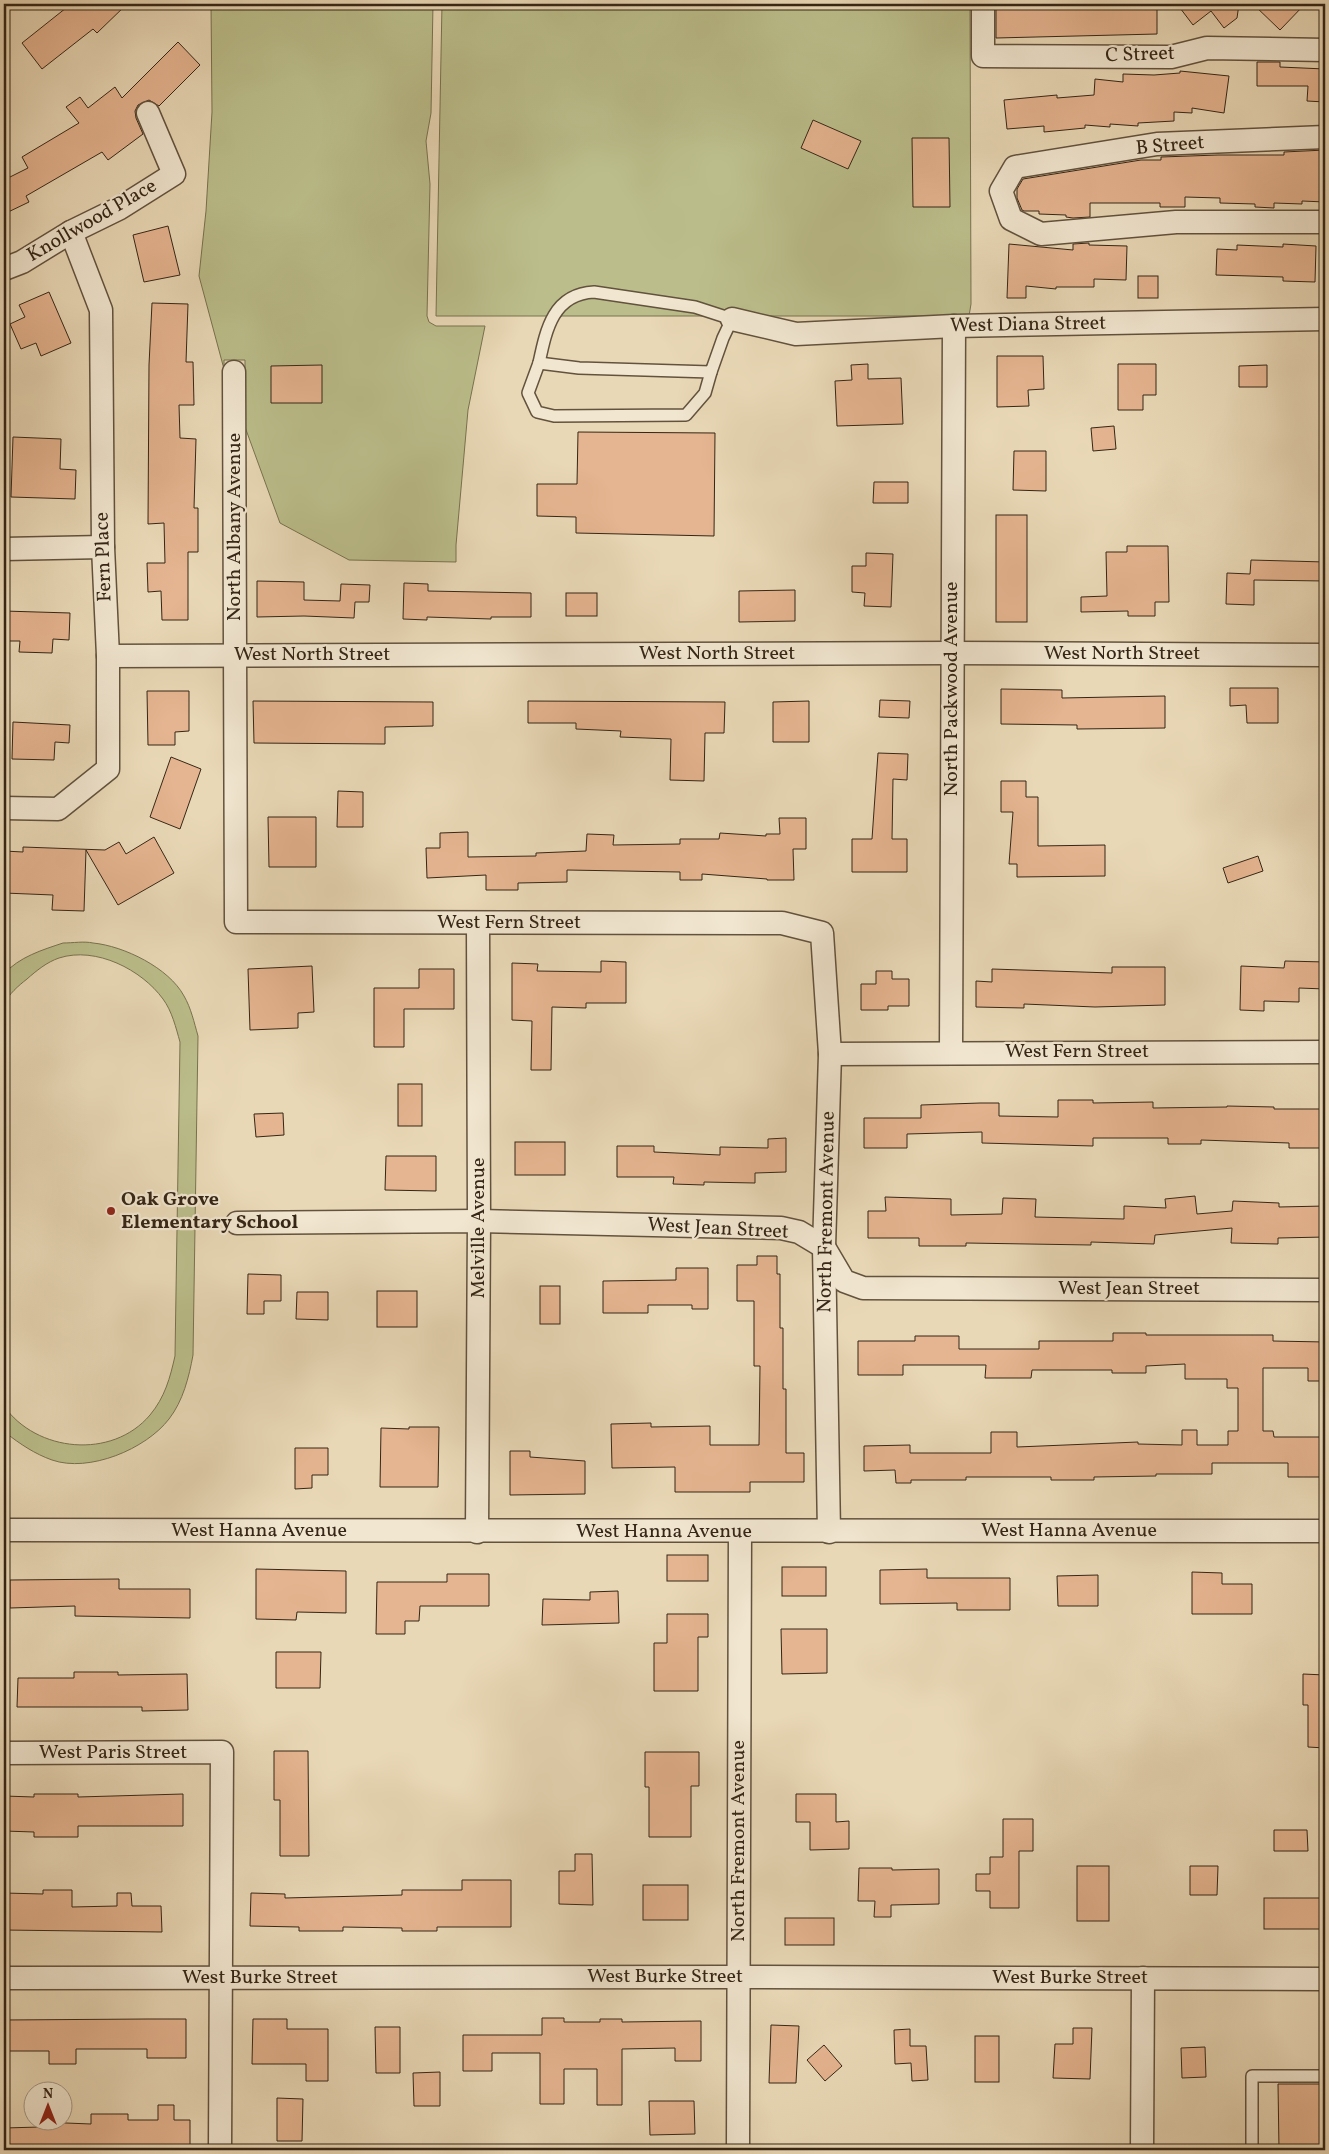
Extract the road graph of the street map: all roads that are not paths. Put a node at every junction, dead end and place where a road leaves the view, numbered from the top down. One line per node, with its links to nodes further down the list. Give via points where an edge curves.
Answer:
1 (983, 4): 2 (street, C Street, via 983,56 1171,57 1207,48)
2 (1325, 50)
3 (148, 113): 6 (street, Knollwood Place, via 174,174 120,208)
4 (1325, 137): 5 (street, B Street, via 1157,144 1015,167 1001,191 1011,219 1041,234 1176,222)
5 (1325, 222)
6 (71, 232): 7 (street, Knollwood Place); 14 (street, Fern Place, via 101,310)
7 (4, 270)
8 (732, 319): 10 (street, West Diana Street, via 796,334); 11 (lane, via 695,307 614,294 583,293 561,305 553,316 544,337); 13 (lane)
9 (1325, 319): 10 (street, West Diana Street)
10 (954, 326): 16 (street, North Packwood Avenue)
11 (539, 363): 13 (lane, via 579,368); 13 (lane, via 528,393 537,412 554,416 686,415 705,393)
12 (234, 372): 19 (street, North Albany Avenue)
13 (711, 372)
14 (103, 547): 15 (street); 18 (street, Fern Place)
15 (4, 549)
16 (951, 653): 17 (street, West North Street); 19 (street, West North Street); 24 (street, North Packwood Avenue)
17 (1325, 655)
18 (108, 656): 19 (street, West North Street); 20 (street, Fern Place, via 108,769 58,808)
19 (236, 656): 21 (street, North Albany Avenue)
20 (4, 808)
21 (236, 922): 23 (street, West Fern Street)
22 (782, 923): 23 (street, West Fern Street); 26 (street, North Fremont Avenue, via 822,933)
23 (478, 924): 27 (street, Melville Avenue)
24 (951, 1052): 25 (street, West Fern Street); 26 (street, West Fern Street)
25 (1325, 1052)
26 (830, 1054): 29 (street, North Fremont Avenue)
27 (479, 1222): 28 (street, West Jean Street); 29 (street, West Jean Street, via 781,1228 799,1232); 33 (street, Melville Avenue)
28 (237, 1224)
29 (824, 1247): 30 (street, West Jean Street, via 844,1281 863,1288); 35 (street, North Fremont Avenue)
30 (1325, 1290)
31 (4, 1530): 33 (street, West Hanna Avenue)
32 (1325, 1531): 35 (street, West Hanna Avenue)
33 (477, 1532): 34 (street, West Hanna Avenue)
34 (740, 1532): 35 (street, West Hanna Avenue); 37 (street, North Fremont Avenue)
35 (829, 1532)
36 (4, 1753): 39 (street, West Paris Street, via 222,1752)
37 (738, 1977): 39 (street, West Burke Street); 40 (street, West Burke Street); 44 (street, North Fremont Avenue)
38 (4, 1978): 39 (street, West Burke Street)
39 (220, 1978): 43 (street)
40 (1143, 1978): 41 (street, West Burke Street); 45 (street)
41 (1325, 1979)
42 (1325, 2076): 46 (lane, via 1252,2076)
43 (220, 2150)
44 (738, 2150)
45 (1142, 2150)
46 (1252, 2150)

